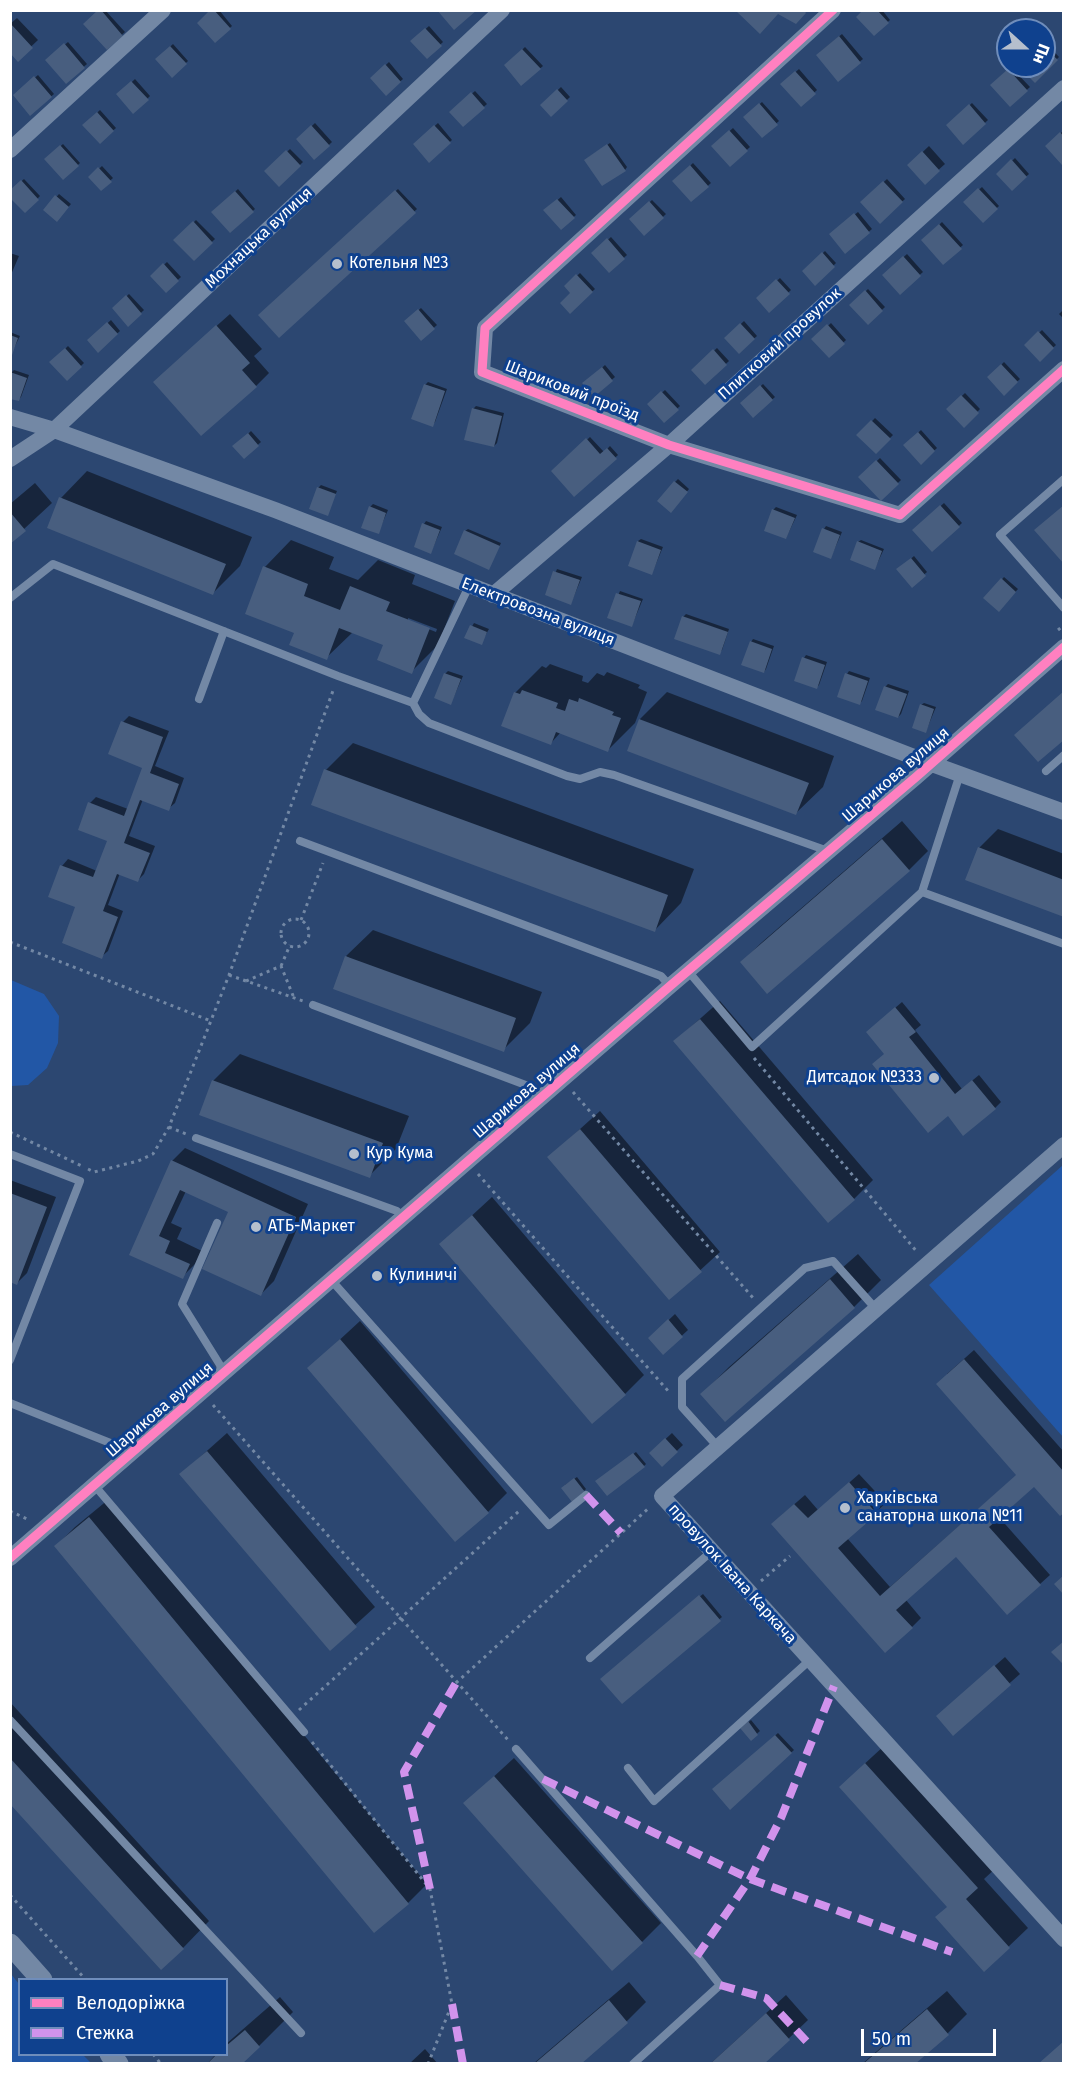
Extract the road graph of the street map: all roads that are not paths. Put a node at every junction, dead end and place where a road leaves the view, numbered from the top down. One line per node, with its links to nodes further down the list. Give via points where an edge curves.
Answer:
1 (163, 10): 5 (street)
2 (502, 10): 8 (street, Мохнацька вулиця)
3 (833, 10): 9 (street, Шариковий проїзд, via 484,328 482,372)
4 (1064, 87): 9 (street, Плитковий провулок)
5 (10, 150)
6 (1064, 369): 9 (street, Шариковий проїзд, via 900,516)
7 (10, 417): 8 (street, Електровозна вулиця)
8 (54, 430): 10 (street, Мохнацька вулиця); 12 (street, Електровозна вулиця)
9 (669, 445): 13 (street, Плитковий провулок)
10 (10, 459)
11 (1064, 479): 15 (lane, via 1000,535)
12 (469, 586): 13 (street, Електровозна вулиця); 19 (lane)
13 (493, 596): 21 (street, Електровозна вулиця)
14 (10, 598): 16 (lane, via 53,564)
15 (1064, 608)
16 (224, 632): 18 (lane); 19 (lane)
17 (1064, 647): 21 (street, Шарикова вулиця)
18 (199, 699)
19 (413, 703): 26 (lane, via 429,723 567,776 580,778 600,772 614,775)
20 (1064, 755): 22 (lane)
21 (932, 764): 23 (street, Електровозна вулиця); 26 (street, Шарикова вулиця)
22 (1046, 771)
23 (961, 774): 24 (street, Електровозна вулиця); 27 (lane)
24 (1064, 812)
25 (300, 841): 30 (lane, via 661,975)
26 (830, 852): 29 (street, Шарикова вулиця)
27 (922, 892): 28 (lane); 29 (lane, via 752,1047)
28 (1064, 944)
29 (688, 970): 30 (street, Шарикова вулиця)
30 (670, 986): 32 (street, Шарикова вулиця)
31 (313, 1005): 32 (lane, via 531,1087)
32 (540, 1099): 36 (street, Шарикова вулиця)
33 (196, 1138): 36 (lane, via 397,1211)
34 (1064, 1145): 39 (street, провулок Івана Каркача)
35 (10, 1154): 40 (lane, via 80,1181)
36 (405, 1218): 38 (street, Шарикова вулиця)
37 (217, 1223): 41 (lane, via 182,1304)
38 (332, 1281): 41 (street, Шарикова вулиця); 46 (lane, via 549,1526)
39 (876, 1309): 43 (street, провулок Івана Каркача); 43 (lane, via 832,1261 806,1268 682,1379 682,1407)
40 (10, 1360)
41 (222, 1376): 44 (street, Шарикова вулиця)
42 (10, 1403): 44 (lane)
43 (718, 1447): 47 (street, провулок Івана Каркача, via 662,1496)
44 (134, 1452): 45 (street, Шарикова вулиця)
45 (95, 1486): 48 (street, Шарикова вулиця); 52 (lane)
46 (586, 1495)
47 (712, 1551): 49 (lane); 50 (street, провулок Івана Каркача)
48 (10, 1558)
49 (590, 1658)
50 (810, 1660): 54 (lane, via 654,1801); 55 (street, провулок Івана Каркача)
51 (10, 1720): 58 (lane)
52 (304, 1732)
53 (516, 1749): 59 (lane, via 720,1985)
54 (628, 1768)
55 (1064, 1939)
56 (10, 1944): 57 (street)
57 (40, 1978)
58 (302, 2034)
59 (633, 2064)

